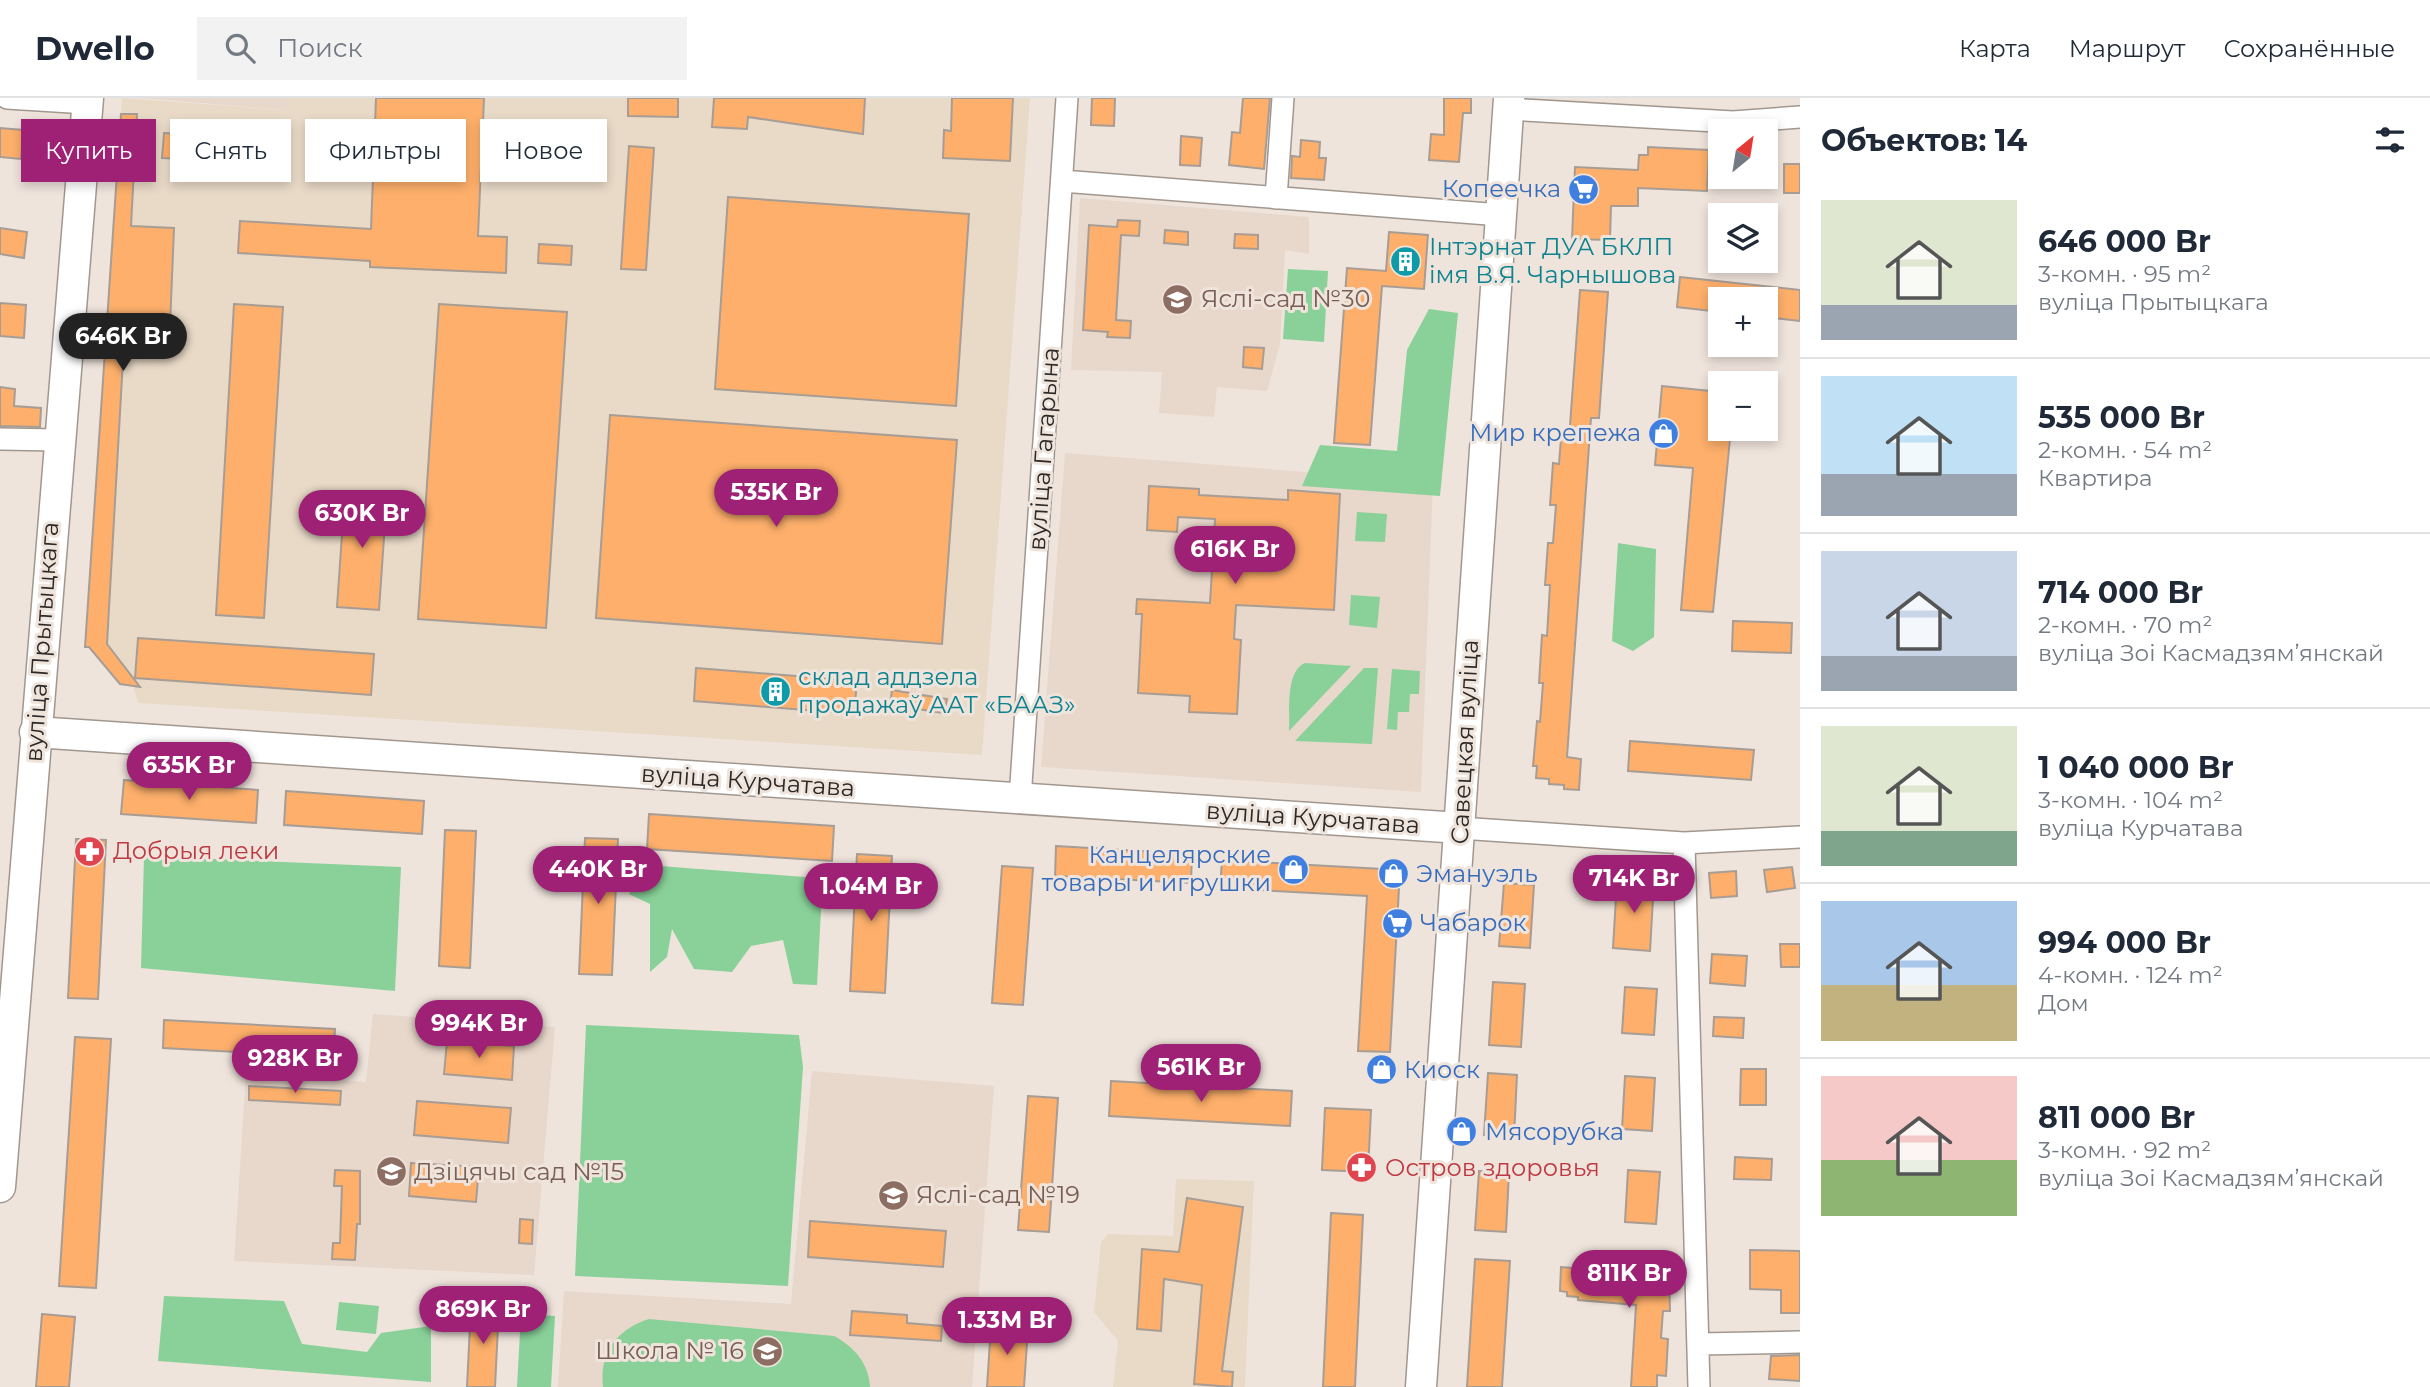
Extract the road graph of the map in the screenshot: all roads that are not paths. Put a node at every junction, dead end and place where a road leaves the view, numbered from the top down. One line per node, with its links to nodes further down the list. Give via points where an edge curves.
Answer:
1 (6, 98): 4 (street)
2 (1067, 98): 7 (street, вуліца Гагарына)
3 (1283, 98): 8 (street)
4 (88, 100): 11 (main road, вуліца Прытыцкага)
5 (1509, 104): 6 (street, via 1733,122); 9 (main road, Савецкая вуліца)
6 (1800, 117)
7 (1062, 181): 8 (street); 13 (street, вуліца Гагарына)
8 (1276, 198): 9 (street)
9 (1501, 215): 14 (main road, Савецкая вуліца)
10 (0, 439): 11 (street)
11 (58, 440): 12 (main road, вуліца Прытыцкага)
12 (35, 732): 13 (main road, вуліца Курчатава); 17 (main road, вуліца Прытыцкага)
13 (1020, 799): 14 (main road, вуліца Курчатава)
14 (1460, 828): 16 (street); 20 (main road, Савецкая вуліца)
15 (1800, 837): 16 (street)
16 (1684, 843): 19 (street)
17 (0, 1187)
18 (1800, 1342): 19 (street)
19 (1698, 1344): 21 (street)
20 (1421, 1387)
21 (1699, 1387)

